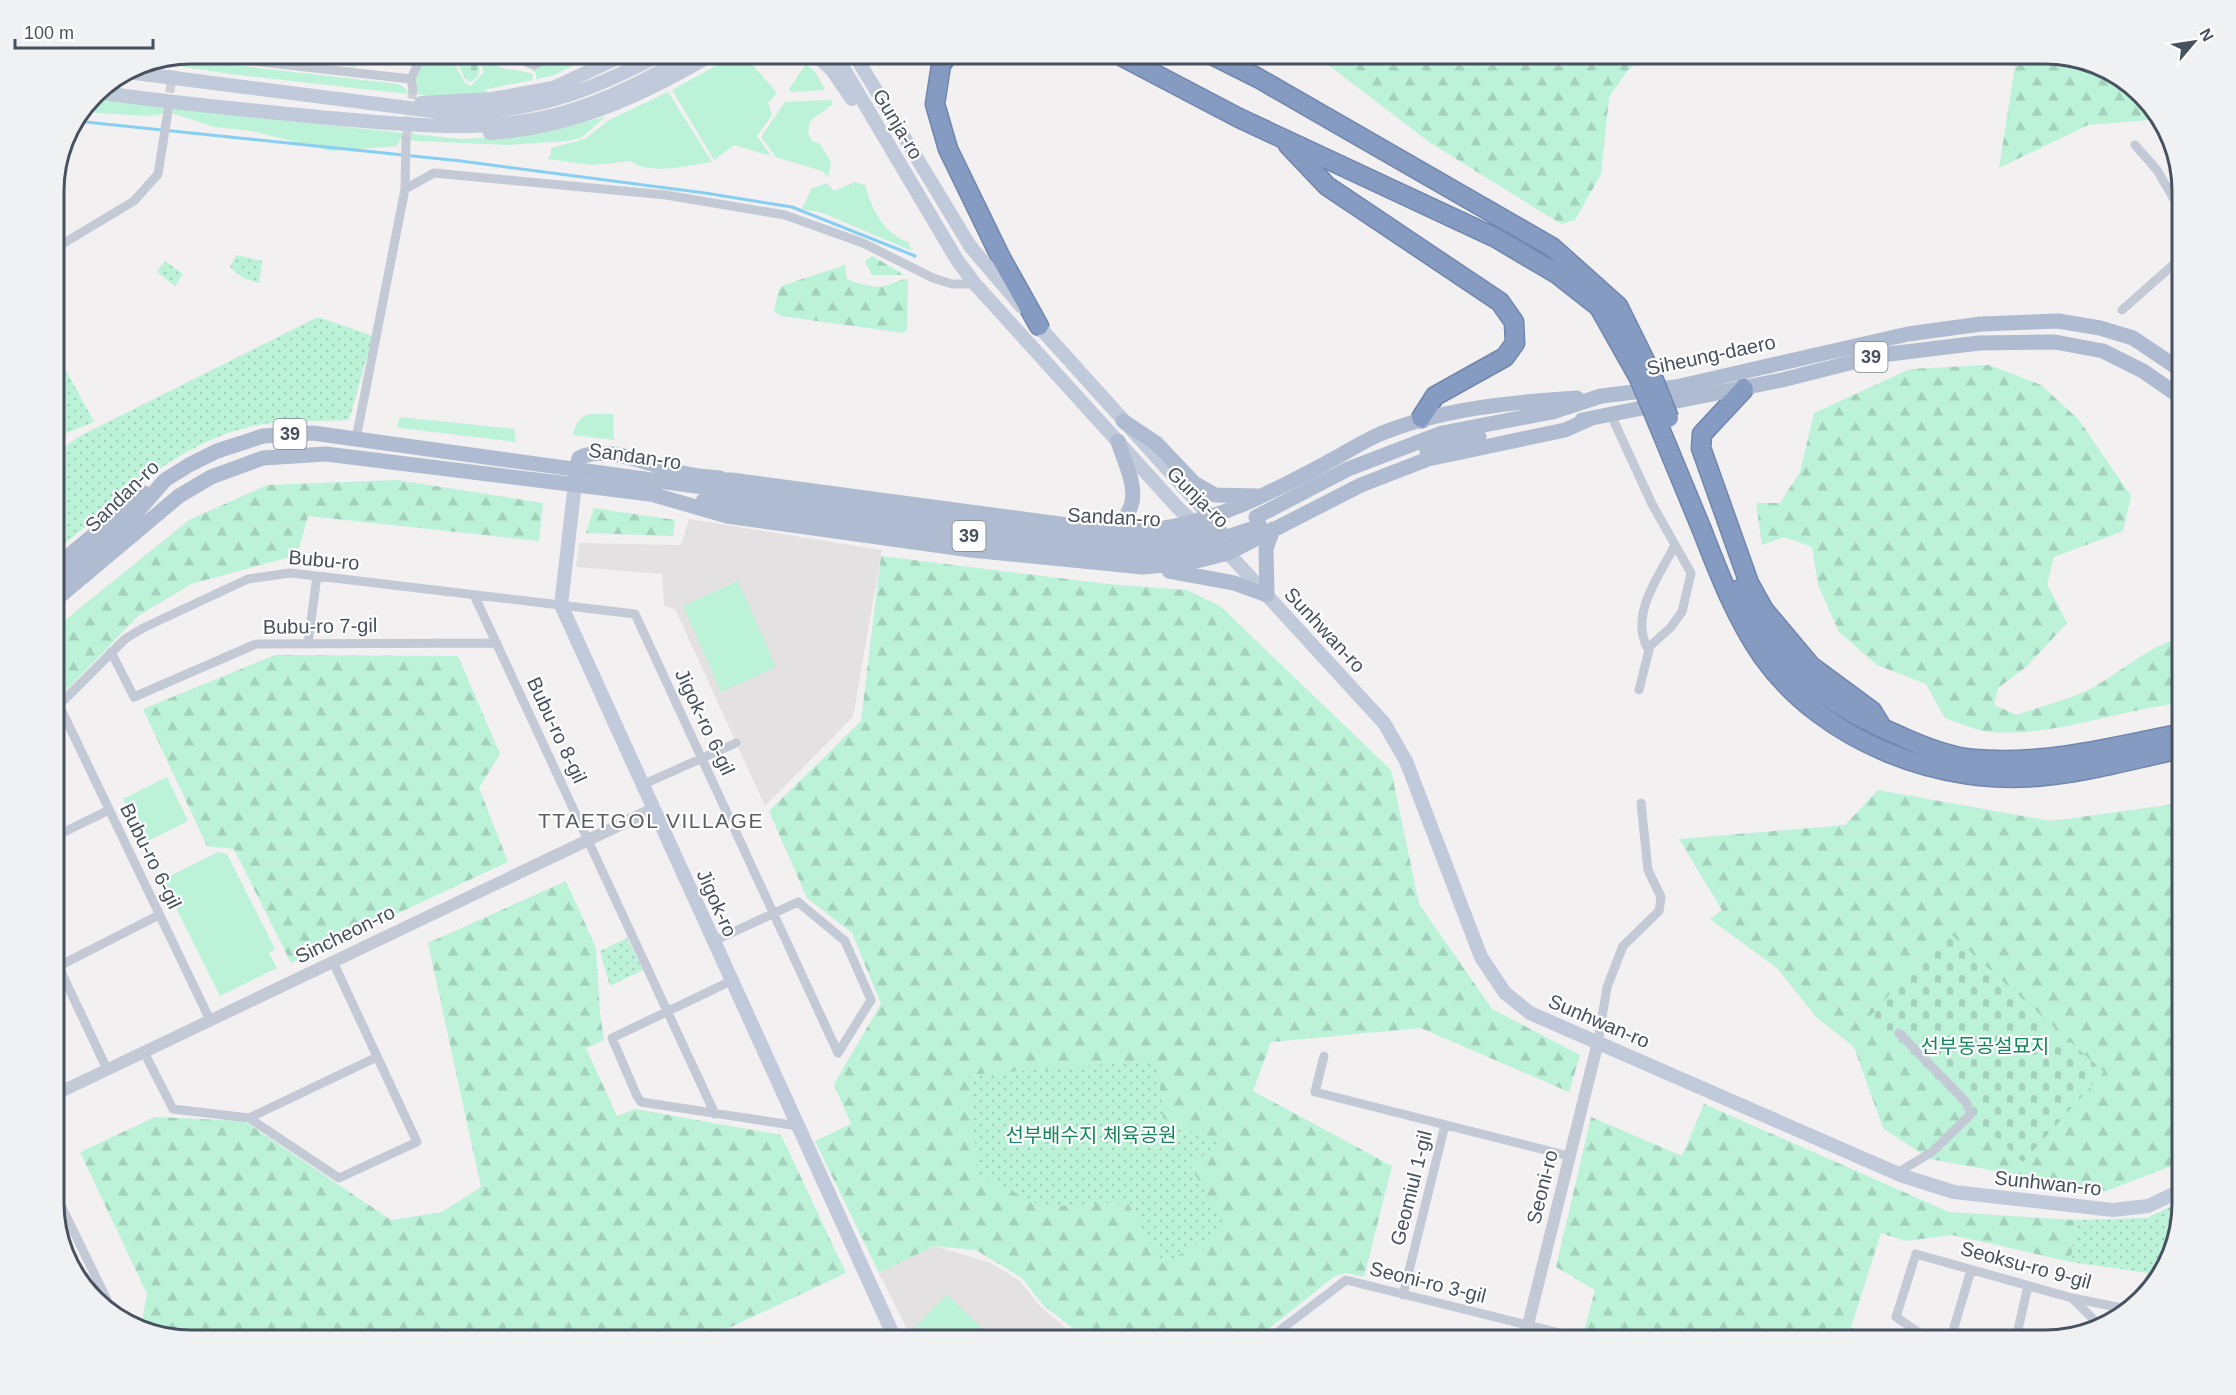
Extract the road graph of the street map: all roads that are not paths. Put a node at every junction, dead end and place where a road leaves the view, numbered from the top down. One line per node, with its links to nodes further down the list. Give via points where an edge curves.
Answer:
1 (1138, 64): 21 (highway)
2 (1231, 64): 32 (highway, via 1552,247 1618,306)
3 (287, 65): 14 (street)
4 (417, 65): 14 (street)
5 (603, 65): 17 (main road, via 553,88 492,99)
6 (639, 65): 17 (main road, via 581,93 520,108 477,113)
7 (671, 65): 19 (main road, via 611,97 562,113 492,125)
8 (694, 65): 19 (main road, via 637,96 560,123 482,134 456,134)
9 (826, 65): 20 (main road)
10 (841, 65): 20 (main road, Gunja-ro)
11 (860, 65): 30 (main road, Gunja-ro, via 970,246)
12 (941, 65): 30 (highway, via 935,104 948,149)
13 (143, 74): 17 (main road)
14 (411, 79): 15 (street)
15 (413, 90)
16 (110, 95): 18 (main road)
17 (397, 106)
18 (170, 107): 19 (main road); 26 (street, via 158,174 134,201)
19 (420, 126)
20 (883, 137): 28 (main road, Gunja-ro)
21 (1280, 137): 32 (highway, via 1496,238 1557,274 1599,307); 37 (highway, via 1327,186 1500,302 1515,322 1515,343 1505,357 1435,396)
22 (406, 142): 24 (street)
23 (2135, 145): 25 (street)
24 (405, 189): 28 (street, via 434,173 666,195 749,208 785,215 863,243 933,278 952,284); 41 (street)
25 (2171, 194)
26 (65, 242)
27 (2171, 267): 29 (street)
28 (975, 284): 42 (main road, Gunja-ro)
29 (2122, 310)
30 (1039, 326): 40 (main road, Gunja-ro)
31 (2171, 363): 35 (main road, Siheung-daero / 39, via 2133,338 2100,328 2058,321 1981,324 1866,342 1676,387)
32 (1646, 376): 57 (highway, bridge)
33 (1744, 388): 34 (main road, Siheung-daero / 39, via 1881,355 1979,343 2055,342 2103,351); 36 (main road, Siheung-daero / 39); 77 (highway, via 1702,434 1701,448 1749,583 1764,610 1811,666 1872,711)
34 (2171, 391)
35 (1601, 396): 37 (main road); 38 (main road, Siheung-daero / 39)
36 (1611, 415): 39 (main road, Siheung-daero / 39); 58 (street)
37 (1421, 418): 51 (main road, via 1377,435)
38 (1552, 418): 39 (main road, Siheung-daero / 39); 54 (main road, Siheung-daero / 39, via 1442,433 1405,445 1348,469)
39 (1590, 419): 54 (main road, via 1565,430 1428,459)
40 (1124, 421): 47 (main road, Gunja-ro); 51 (main road, via 1156,443 1194,483 1215,495)
41 (356, 439): 43 (main road, Sandan-ro / 39); 44 (main road, Sandan-ro / 39, via 313,433 263,436 217,451)
42 (1118, 441): 50 (main road, Gunja-ro); 55 (main road, via 1133,501 1129,514)
43 (576, 469): 45 (main road, via 579,458 588,453 611,454 683,473); 46 (main road); 48 (main road, Sandan-ro / 39)
44 (165, 480): 60 (main road); 63 (main road, Sandan-ro / 39, via 131,519)
45 (731, 480): 48 (main road); 55 (main road)
46 (574, 486): 48 (main road, Sandan-ro / 39); 49 (main road, Sandan-ro / 39, via 336,455 294,454 239,466); 69 (main road)
47 (1182, 486): 50 (main road, via 1181,497); 52 (main road, Gunja-ro)
48 (652, 487): 54 (main road, Sandan-ro / 39, bridge, via 1135,543 1186,545 1228,530); 62 (main road, via 727,516 971,550)
49 (178, 496): 65 (main road, Sandan-ro / 39); 68 (main road, via 134,545)
50 (1168, 497): 53 (main road, Gunja-ro)
51 (1261, 497): 52 (main road); 54 (main road, via 1249,514 1258,530)
52 (1210, 518): 53 (main road); 59 (main road, Gunja-ro)
53 (1194, 524): 56 (main road); 59 (main road, Gunja-ro)
54 (1263, 524): 59 (main road); 67 (main road)
55 (1113, 529): 56 (main road)
56 (1158, 529): 61 (main road, via 1168,531 1179,543 1176,557)
57 (1708, 529): 77 (highway, via 1737,588 1776,650 1808,684); 80 (highway, via 1738,616 1764,658 1796,694 1835,724 1870,744 1908,761 1948,772 1988,776 2043,777)
58 (1674, 547): 72 (street, via 1653,582 1645,607 1641,635); 74 (street, via 1690,573 1689,587 1682,612 1650,646)
59 (1228, 553): 61 (main road); 67 (main road, Sunhwan-ro)
60 (65, 558)
61 (1161, 565): 62 (main road)
62 (1139, 567): 67 (main road, via 1234,583)
63 (65, 576)
64 (317, 576): 66 (street, Bubu-ro); 70 (street); 73 (street, Bubu-ro, via 270,574 249,579 143,628)
65 (65, 592)
66 (474, 595): 69 (street, Bubu-ro); 71 (street, Bubu-ro 8-gil)
67 (1267, 595): 98 (main road, Sunhwan-ro, via 1384,723 1406,761 1471,934 1504,993 1530,1013)
68 (65, 603)
69 (561, 605): 81 (street, Jigok-ro 6-gil, via 635,614); 82 (main road, Jigok-ro)
70 (308, 643): 71 (street, Bubu-ro 7-gil); 73 (street, Bubu-ro 7-gil, via 256,644 134,697)
71 (497, 644): 87 (street, Bubu-ro 8-gil)
72 (1647, 647)
73 (111, 652): 75 (street, Bubu-ro)
74 (1639, 690)
75 (65, 700)
76 (65, 724): 85 (street, Bubu-ro 6-gil)
77 (1882, 729): 78 (highway, via 1972,759 2025,760 2075,755)
78 (2172, 735)
79 (736, 742): 81 (street)
80 (2172, 751)
81 (702, 758): 82 (street); 88 (street, Jigok-ro 6-gil)
82 (642, 785): 84 (main road, Jigok-ro)
83 (1641, 803): 98 (street, via 1648,870 1661,897 1659,911 1623,946 1607,987)
84 (653, 809): 87 (street, Sincheon-ro); 90 (main road, Jigok-ro)
85 (109, 810): 86 (street); 89 (street, Bubu-ro 6-gil)
86 (65, 832)
87 (588, 840): 92 (street, Sincheon-ro); 95 (street, Bubu-ro 8-gil)
88 (774, 914): 88 (street, Jigok-ro 6-gil, via 838,1053 871,1000 845,941 798,902); 90 (street)
89 (159, 915): 91 (street); 96 (street, Bubu-ro 6-gil)
90 (714, 941): 94 (main road, Jigok-ro)
91 (65, 957)
92 (333, 962): 96 (street, Sincheon-ro); 101 (street)
93 (65, 980): 102 (street)
94 (731, 981): 95 (street); 107 (main road, Jigok-ro)
95 (668, 1011): 104 (street, Bubu-ro 8-gil); 104 (street, via 612,1038 641,1102)
96 (210, 1020): 99 (street, Sincheon-ro)
97 (1899, 1033): 109 (street, via 1966,1102 1971,1114 1932,1152)
98 (1598, 1042): 108 (street, Seoni-ro); 109 (main road, Sunhwan-ro)
99 (144, 1052): 102 (street, Sincheon-ro); 105 (street, via 173,1109)
100 (1324, 1056): 106 (street, via 1315,1092)
101 (377, 1057): 105 (street); 105 (street, via 417,1142 339,1178)
102 (107, 1069): 103 (street, Sincheon-ro)
103 (65, 1090)
104 (715, 1114): 107 (street)
105 (249, 1118)
106 (1445, 1125): 108 (street); 114 (street, Geomiul 1-gil)
107 (798, 1126): 120 (main road, Jigok-ro)
108 (1569, 1156): 119 (street, Seoni-ro)
109 (1897, 1173): 110 (main road, Sunhwan-ro, via 1954,1192 2113,1210 2148,1206)
110 (2172, 1195)
111 (65, 1214): 115 (street)
112 (1971, 1270): 113 (street, Seoksu-ro 9-gil); 124 (street, Seoksu-ro 9-gil, via 1916,1254 1896,1317); 125 (street)
113 (2028, 1286): 116 (street, Seoksu-ro 9-gil); 126 (street)
114 (1403, 1294): 119 (street, Seoni-ro 3-gil); 121 (street, Seoni-ro 3-gil, via 1346,1280)
115 (105, 1296)
116 (2072, 1298): 117 (street, Seoksu-ro 9-gil); 118 (street)
117 (2118, 1307)
118 (2094, 1320)
119 (1528, 1326): 122 (street, Seoni-ro); 123 (street, Seoni-ro 3-gil)
120 (891, 1330)
121 (1280, 1330)
122 (1527, 1330)
123 (1544, 1330)
124 (1915, 1330)
125 (1953, 1330)
126 (2018, 1330)

